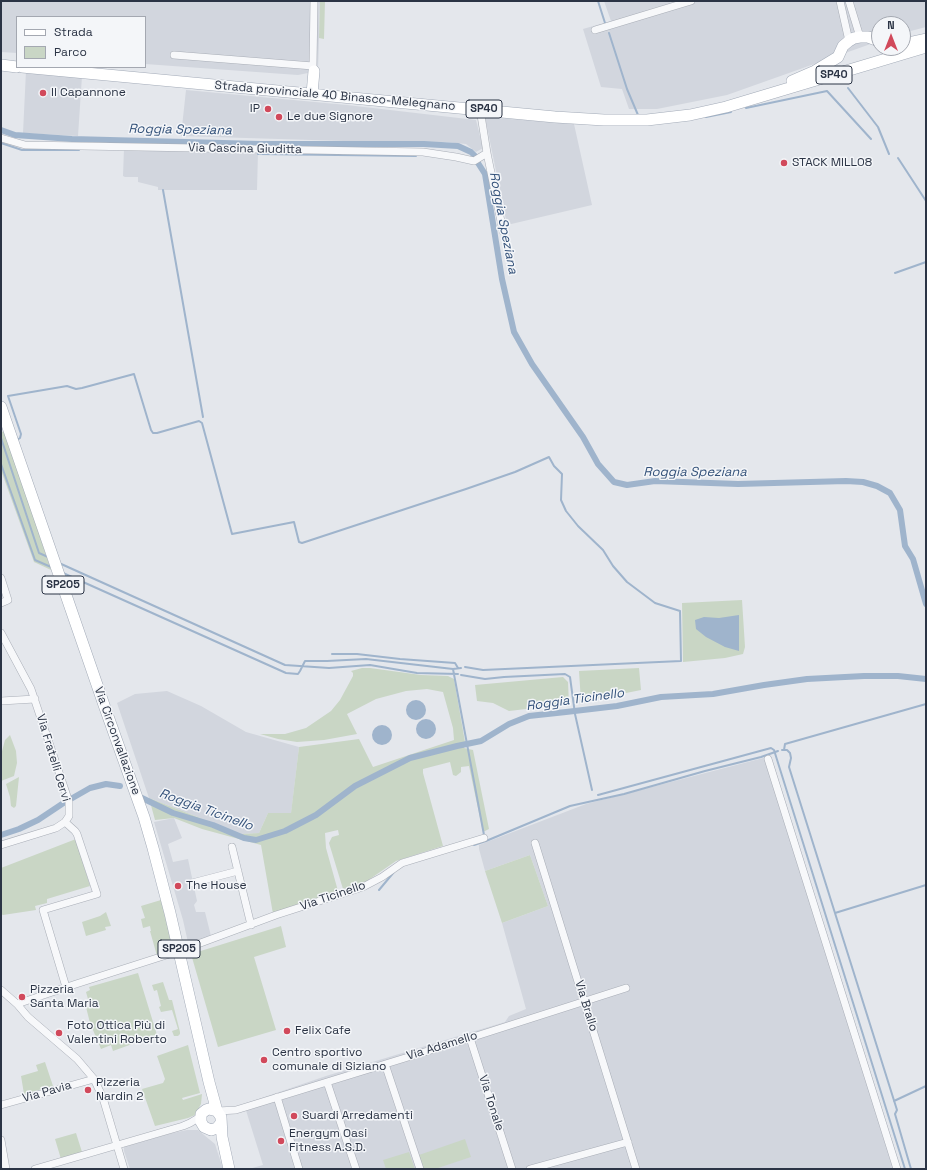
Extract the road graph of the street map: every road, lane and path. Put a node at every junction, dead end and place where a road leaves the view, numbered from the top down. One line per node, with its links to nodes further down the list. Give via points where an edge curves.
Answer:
1 (314, 1): 17 (street)
2 (691, 1): 5 (street)
3 (840, 1): 10 (street)
4 (849, 1): 7 (street)
5 (677, 3): 6 (street)
6 (595, 30)
7 (860, 37): 8 (main road); 10 (main road)
8 (871, 38)
9 (926, 40): 11 (main road)
10 (849, 41): 19 (main road, Strada provinciale 40 Binasco-Melegnano / SP40, via 843,46 838,57 822,67)
11 (911, 43)
12 (926, 46): 19 (main road, Strada provinciale 40 Binasco-Melegnano / SP40)
13 (174, 55): 17 (street)
14 (1, 65): 15 (main road)
15 (16, 66)
16 (33, 68): 18 (main road, Strada provinciale 40 Binasco-Melegnano / SP40)
17 (313, 68): 18 (main road)
18 (312, 94): 20 (main road, Strada provinciale 40 Binasco-Melegnano / SP40)
19 (742, 102): 20 (main road, Strada provinciale 40 Binasco-Melegnano / SP40, via 690,115 647,120 555,117)
20 (480, 109): 22 (street)
21 (1, 138): 22 (street, Via Cascina Giuditta, via 25,145 423,152 474,161)
22 (487, 153): 23 (street)
23 (503, 231)
24 (1, 407): 39 (main road, Via Circonvallazione / SP205, via 144,817)
25 (1, 578): 26 (street, via 8,600)
26 (1, 603)
27 (1, 633): 28 (street, Via Fratelli Cervi)
28 (35, 699): 29 (street); 31 (street, Via Fratelli Cervi, via 68,802 68,816)
29 (1, 701)
30 (768, 759): 69 (street)
31 (65, 822): 34 (street, via 56,828); 40 (street, via 77,834 97,894 43,910)
32 (484, 838): 38 (street, Via Ticinello, via 402,863 363,887)
33 (535, 843): 43 (street, Via Brallo)
34 (1, 845)
35 (232, 846): 36 (street)
36 (238, 871): 37 (street); 38 (street)
37 (192, 883)
38 (251, 925): 39 (street, Via Ticinello)
39 (179, 951): 40 (street, Via Ticinello); 48 (main road, Via Circonvallazione / SP205)
40 (66, 987): 44 (street, Via Ticinello)
41 (626, 988): 43 (street, Via Adamello)
42 (1, 990): 44 (street)
43 (585, 1002): 45 (street, Via Adamello); 56 (street, Via Brallo)
44 (17, 1004): 47 (street, via 28,1017 77,1059)
45 (470, 1038): 46 (street, Via Adamello); 66 (street, Via Tonale)
46 (385, 1064): 49 (street, Via Adamello); 65 (street)
47 (94, 1079): 51 (street, Via Pavia); 57 (street, via 103,1098)
48 (209, 1082): 52 (main road, SP205); 53 (main road, SP205)
49 (328, 1082): 50 (street, Via Adamello); 64 (street)
50 (277, 1097): 52 (street, Via Adamello); 63 (street)
51 (1, 1105)
52 (219, 1116): 53 (main road, via 209,1109 206,1110); 53 (main road, via 217,1128 214,1129); 58 (main road, SP205)
53 (204, 1121): 54 (street); 54 (street); 58 (main road, SP205)
54 (183, 1126): 57 (street)
55 (1, 1140): 59 (street)
56 (628, 1142): 67 (street); 68 (street, Via Brallo)
57 (117, 1145): 60 (street); 61 (street)
58 (225, 1153): 62 (main road, SP205)
59 (6, 1169)
60 (35, 1169)
61 (124, 1169)
62 (229, 1169)
63 (299, 1169)
64 (356, 1169)
65 (420, 1169)
66 (512, 1169)
67 (530, 1169)
68 (636, 1169)
69 (897, 1169)

